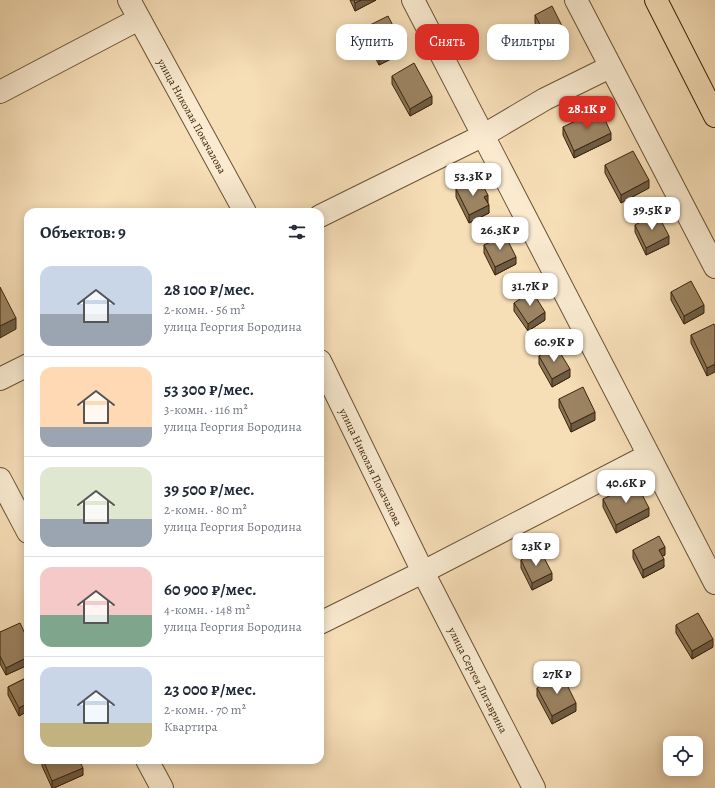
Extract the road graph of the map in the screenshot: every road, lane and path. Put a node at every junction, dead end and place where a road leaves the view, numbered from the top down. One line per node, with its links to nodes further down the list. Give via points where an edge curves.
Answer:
1 (129, 0): 5 (street, улица Николая Покачалова)
2 (413, 0): 9 (street)
3 (576, 0): 6 (street)
4 (656, 0): 8 (main road)
5 (139, 19): 7 (street); 10 (street, улица Николая Покачалова)
6 (610, 67): 9 (street, via 545,99); 12 (street)
7 (0, 92)
8 (715, 116)
9 (484, 135): 11 (street); 16 (street)
10 (243, 208)
11 (324, 214)
12 (715, 267)
13 (24, 367): 15 (street)
14 (324, 369): 19 (street, улица Николая Покачалова)
15 (0, 379)
16 (647, 456): 19 (street); 20 (street)
17 (0, 479): 18 (street)
18 (24, 524)
19 (423, 572): 21 (street); 24 (street, улица Сергея Литаврина)
20 (715, 583)
21 (324, 621)
22 (149, 764): 23 (street)
23 (162, 788)
24 (534, 788)

